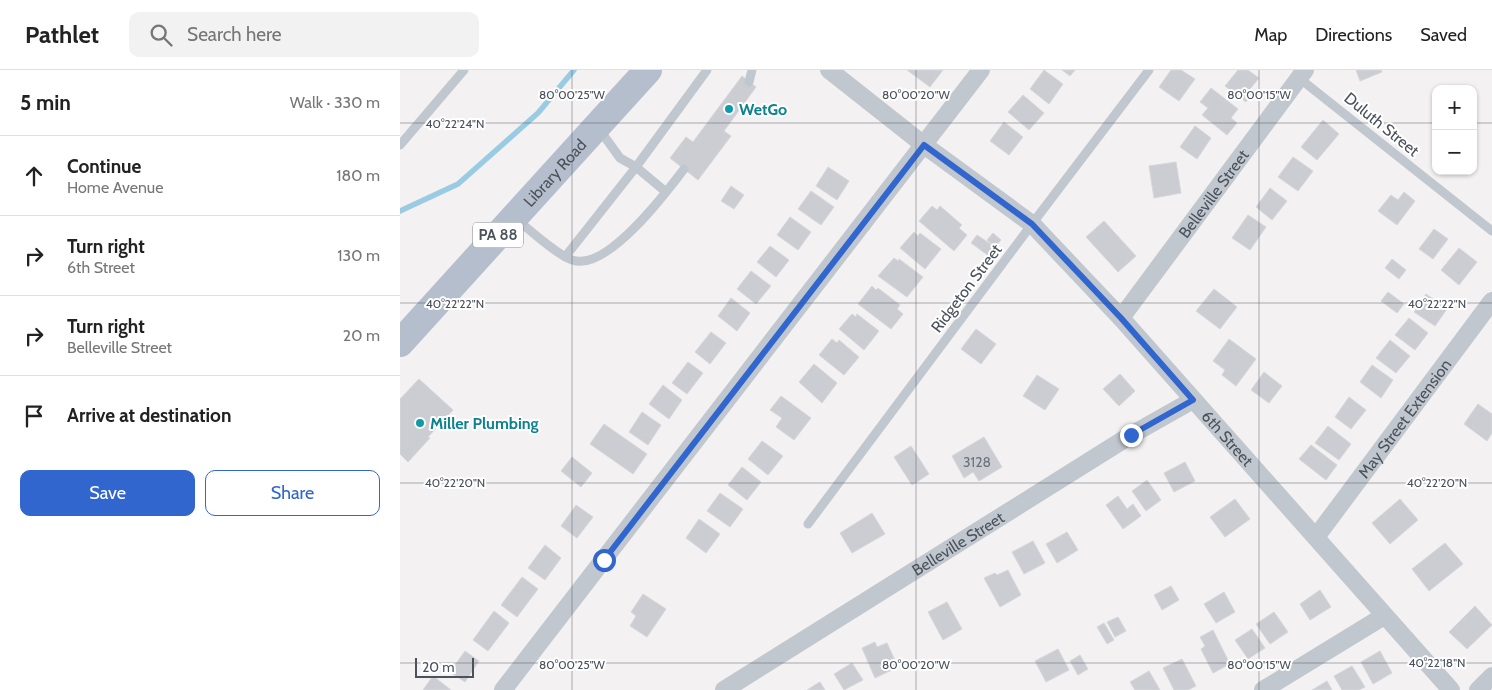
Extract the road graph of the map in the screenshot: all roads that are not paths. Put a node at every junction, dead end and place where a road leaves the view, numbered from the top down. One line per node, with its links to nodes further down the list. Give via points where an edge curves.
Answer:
1 (464, 70): 11 (lane)
2 (648, 70): 10 (main road, Library Road / PA 88)
3 (707, 70): 13 (lane)
4 (752, 70): 9 (lane)
5 (829, 70): 12 (street, 6th Street)
6 (981, 70): 12 (street)
7 (1149, 70): 17 (lane, Ridgeton Street)
8 (1302, 74): 18 (lane, Duluth Street); 21 (street, Belleville Street)
9 (749, 82)
10 (597, 127): 13 (lane, via 620,158); 16 (main road, Library Road / PA 88)
11 (400, 145)
12 (924, 145): 17 (street, 6th Street); 28 (street)
13 (636, 167): 15 (lane); 19 (lane)
14 (684, 169): 15 (lane)
15 (666, 192): 19 (lane, via 621,241 607,251 587,260)
16 (514, 218): 19 (lane); 22 (main road, Library Road / PA 88)
17 (1032, 224): 21 (street, 6th Street); 24 (lane, Ridgeton Street)
18 (1492, 231)
19 (565, 257)
20 (1492, 301): 25 (street, May Street Extension)
21 (1121, 318): 23 (street, 6th Street)
22 (400, 343)
23 (1193, 400): 25 (street, 6th Street); 29 (street, Belleville Street, via 1131,435)
24 (808, 524)
25 (1316, 537): 26 (street, 6th Street)
26 (1384, 616): 30 (street); 31 (street, 6th Street)
27 (1492, 676): 32 (street)
28 (503, 690)
29 (724, 690)
30 (1263, 690)
31 (1451, 690)
32 (1478, 690)

